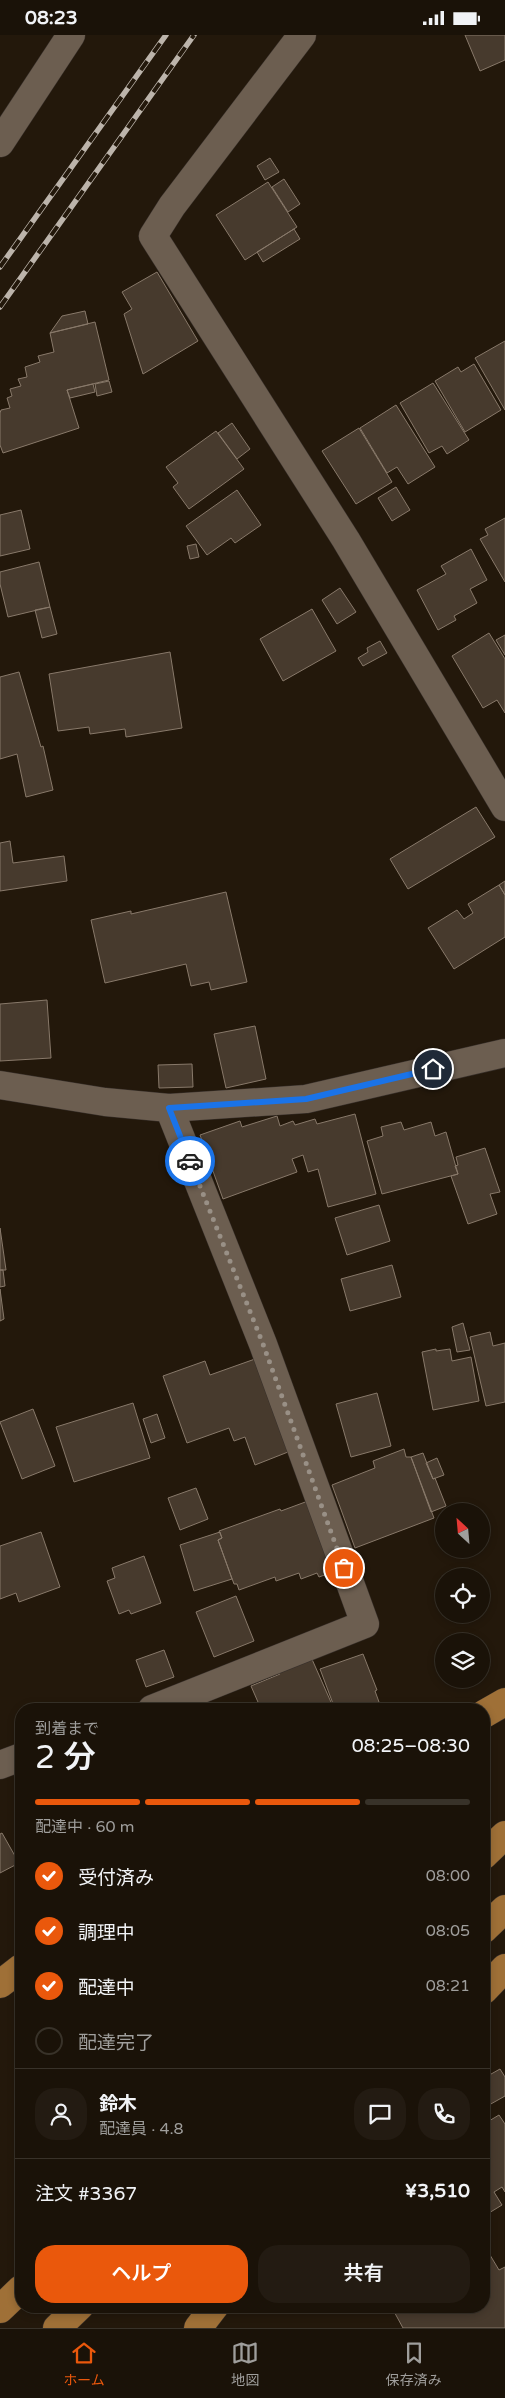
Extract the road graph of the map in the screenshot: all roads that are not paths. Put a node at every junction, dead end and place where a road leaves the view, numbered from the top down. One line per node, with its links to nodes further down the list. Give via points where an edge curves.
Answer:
1 (71, 35): 3 (street)
2 (302, 35): 4 (street, via 172,206 153,236)
3 (0, 143)
4 (498, 777): 5 (street)
5 (505, 807)
6 (505, 1053): 8 (street, via 306,1099)
7 (0, 1085): 8 (street, via 105,1102)
8 (169, 1108): 10 (street, via 263,1344 365,1624)
9 (505, 1702): 11 (highway)
10 (167, 1703)
11 (490, 1711)
12 (15, 1759): 13 (street)
13 (0, 1765)
14 (505, 1835): 15 (highway)
15 (490, 1849)
16 (505, 1909): 17 (highway)
17 (490, 1923)
18 (505, 1969): 21 (highway)
19 (15, 1972): 20 (highway)
20 (0, 1984)
21 (490, 1984)
22 (15, 2295): 23 (highway)
23 (0, 2309)
24 (73, 2313): 26 (highway)
25 (210, 2313): 27 (highway)
26 (57, 2328)
27 (198, 2328)

